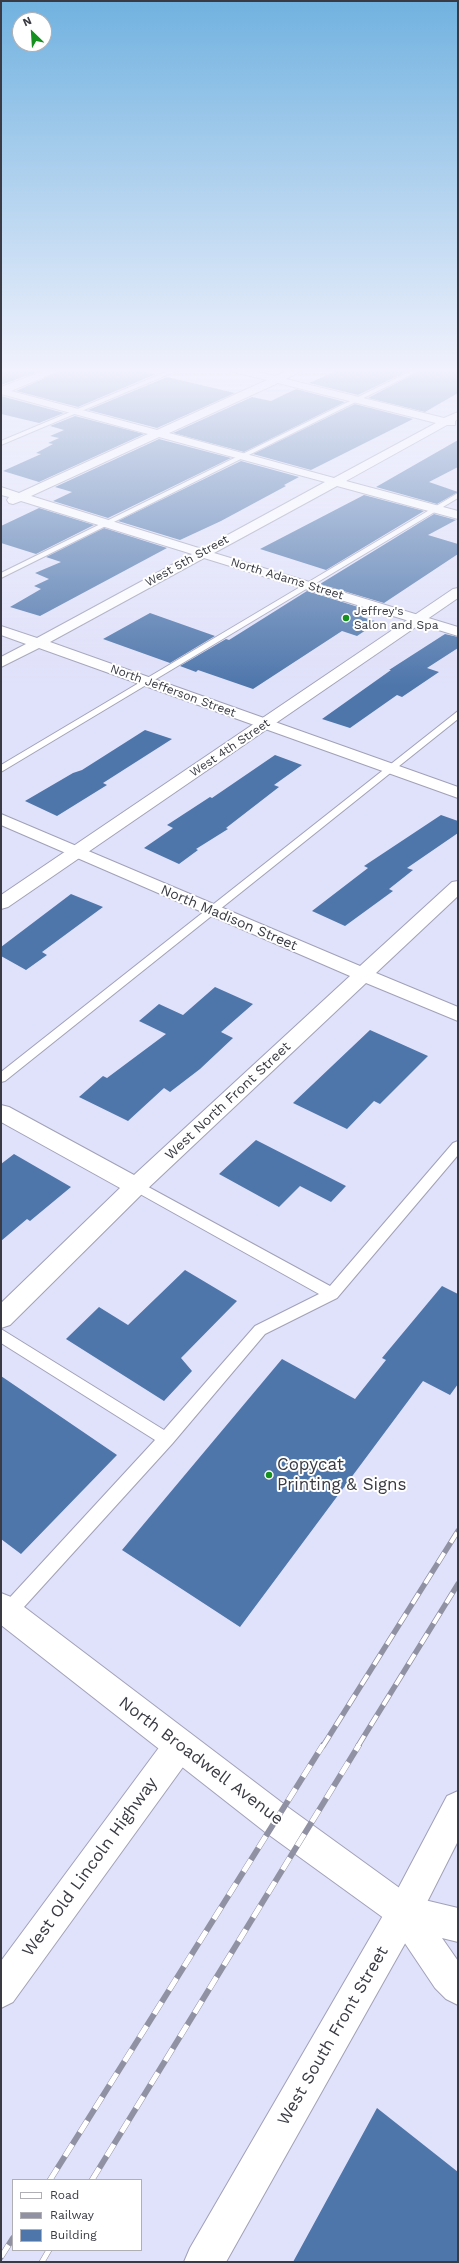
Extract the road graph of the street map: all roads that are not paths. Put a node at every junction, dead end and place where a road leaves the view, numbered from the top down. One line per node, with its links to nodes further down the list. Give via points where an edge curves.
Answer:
1 (69, 475): 8 (street)
2 (206, 475): 12 (lane)
3 (311, 475): 5 (street)
4 (347, 475): 5 (street, West 5th Street)
5 (335, 481): 10 (street); 13 (street, West 5th Street)
6 (1, 491): 8 (street, North Adams Street)
7 (458, 495): 10 (lane)
8 (20, 497): 9 (street); 12 (street, North Adams Street)
9 (1, 505)
10 (436, 509): 11 (street); 15 (lane)
11 (458, 515)
12 (107, 524): 13 (street, North Adams Street); 14 (lane)
13 (203, 553): 15 (street, North Adams Street); 20 (street, West 5th Street)
14 (1, 576)
15 (306, 585): 17 (street, North Adams Street); 22 (lane)
16 (458, 592): 17 (street, West 4th Street)
17 (418, 619): 19 (street, North Adams Street); 24 (street, West 4th Street)
18 (1, 630): 20 (street, North Jefferson Street)
19 (458, 632)
20 (38, 643): 21 (street, West 5th Street); 22 (street, North Jefferson Street)
21 (1, 663)
22 (146, 682): 24 (street, North Jefferson Street); 25 (lane)
23 (458, 714): 26 (lane)
24 (264, 724): 26 (street, North Jefferson Street); 29 (street, West 4th Street)
25 (1, 769)
26 (390, 769): 27 (street, North Jefferson Street); 32 (lane)
27 (458, 793)
28 (1, 819): 29 (street, North Madison Street)
29 (75, 853): 31 (street, West 4th Street); 32 (street, North Madison Street)
30 (458, 886): 33 (street, West North Front Street)
31 (1, 903)
32 (211, 910): 33 (street, North Madison Street); 35 (lane)
33 (365, 975): 34 (street, North Madison Street); 38 (street, West North Front Street)
34 (458, 1015)
35 (1, 1078)
36 (1, 1112): 38 (street)
37 (458, 1146): 39 (lane)
38 (136, 1186): 39 (lane); 40 (street, West North Front Street)
39 (332, 1294): 42 (lane, via 260,1330)
40 (1, 1318)
41 (1, 1335): 42 (lane)
42 (166, 1439): 43 (lane)
43 (5, 1609): 44 (street, North Broadwell Avenue)
44 (180, 1745): 46 (street, North Broadwell Avenue, via 277,1820 304,1837); 49 (street, West Old Lincoln Highway)
45 (458, 1807): 46 (street, West South Front Street)
46 (404, 1912): 47 (street, North Broadwell Avenue); 48 (street, North Broadwell Avenue, via 447,1976); 50 (street, West South Front Street)
47 (458, 1925)
48 (458, 1988)
49 (1, 1990)
50 (204, 2262)

